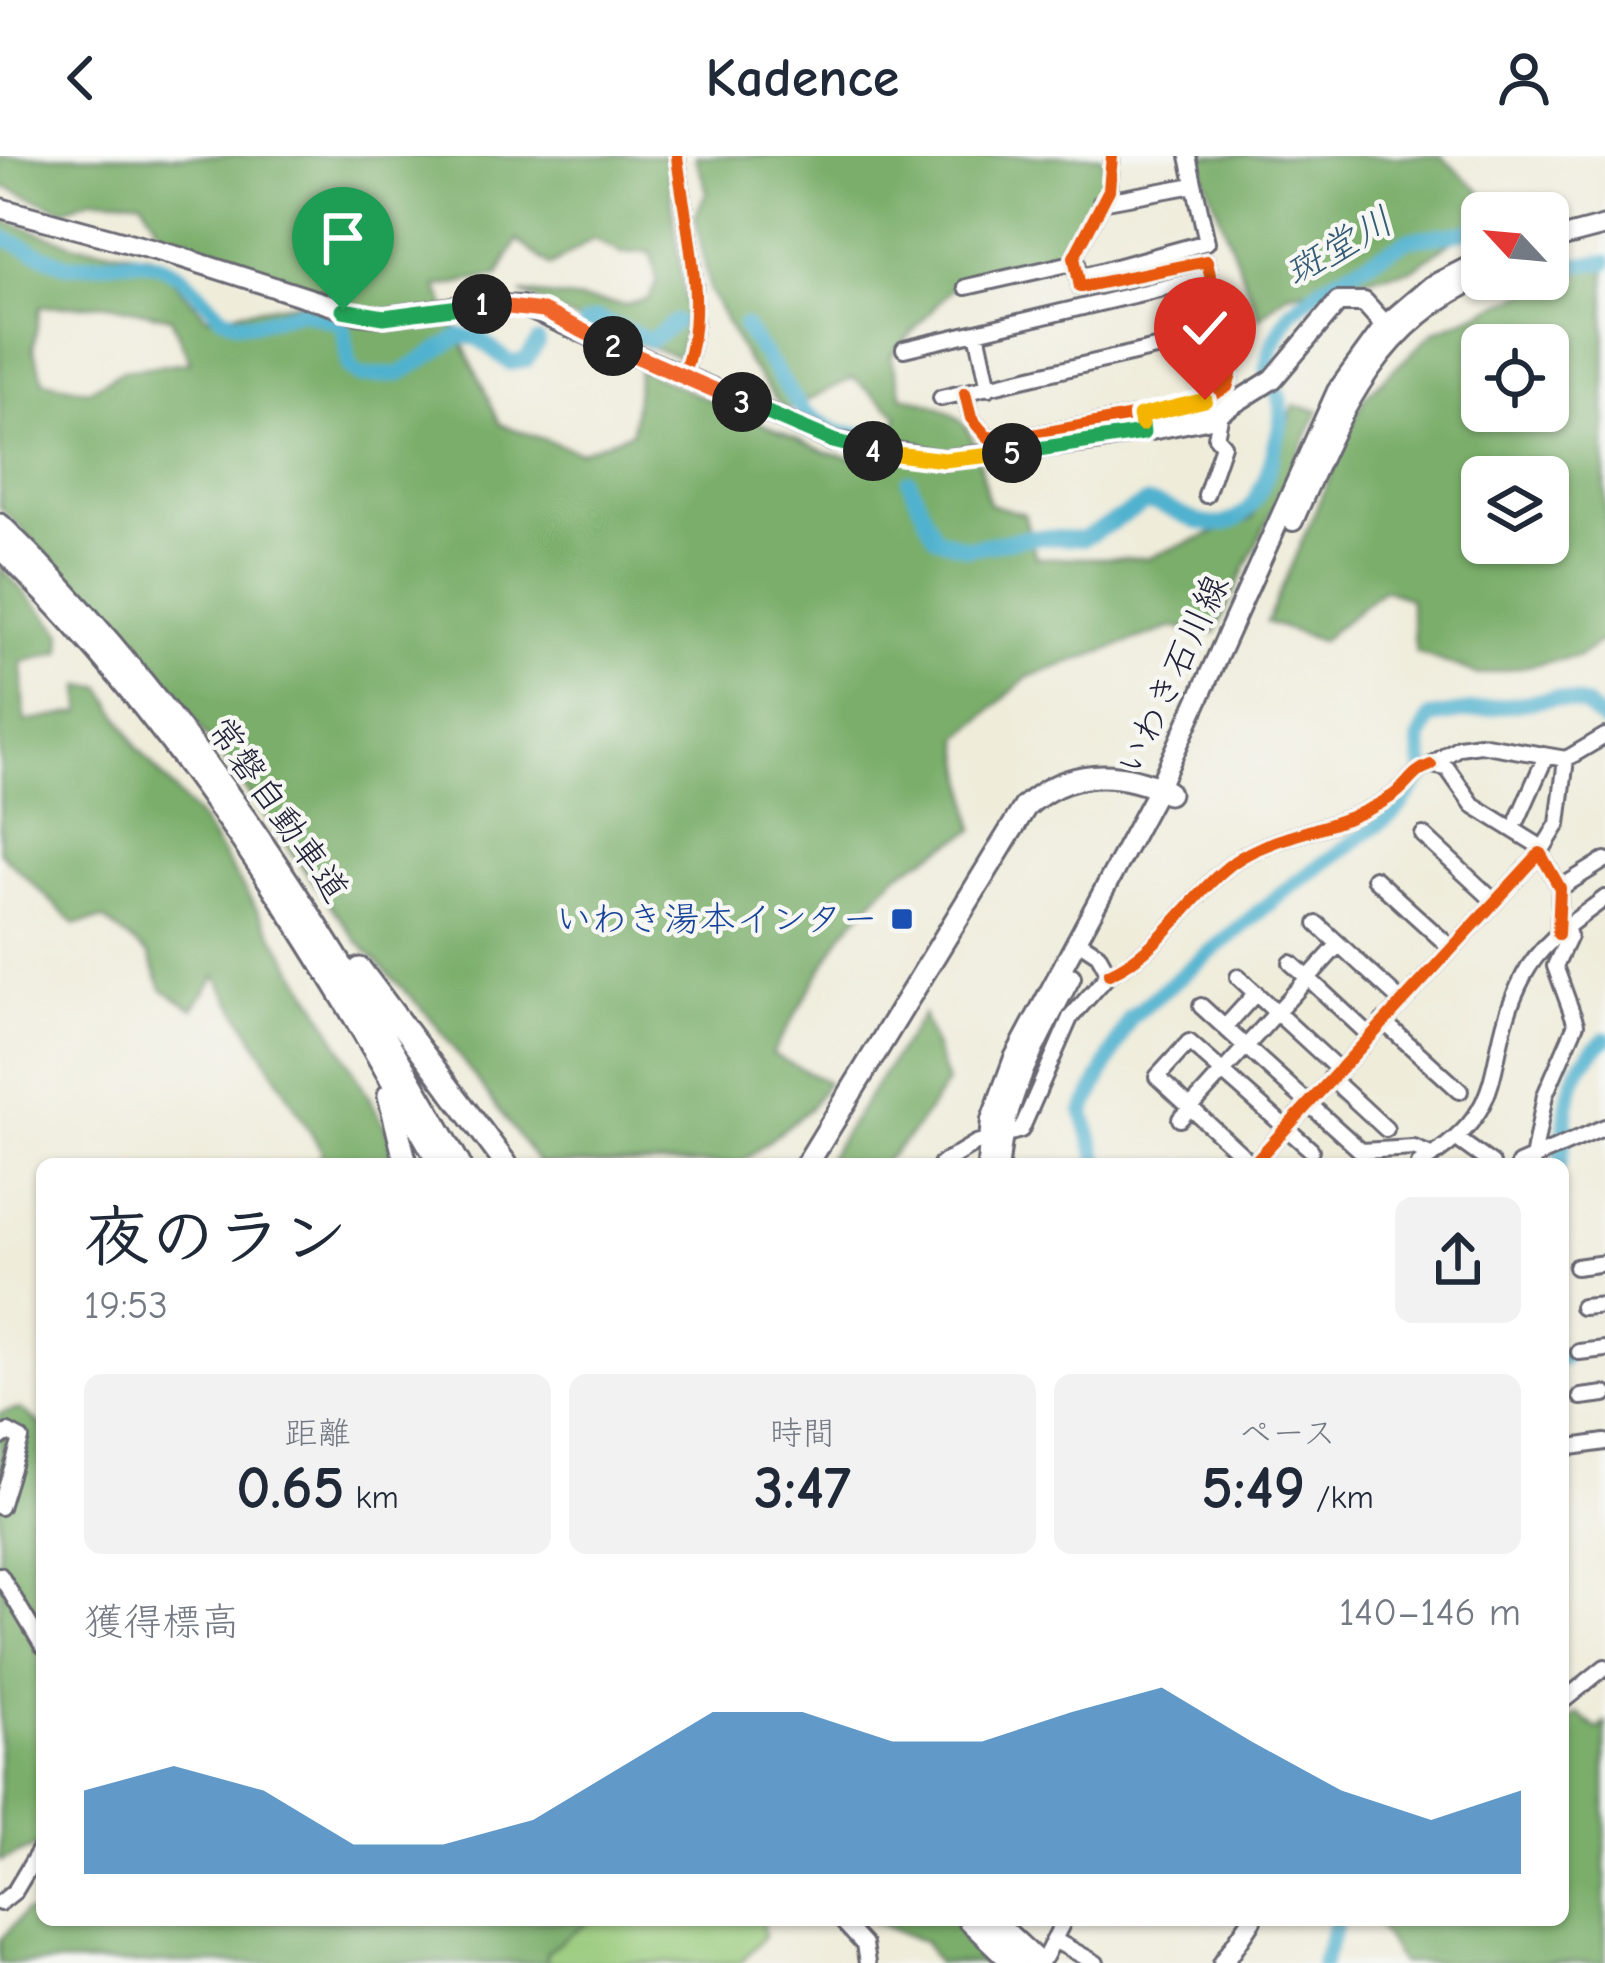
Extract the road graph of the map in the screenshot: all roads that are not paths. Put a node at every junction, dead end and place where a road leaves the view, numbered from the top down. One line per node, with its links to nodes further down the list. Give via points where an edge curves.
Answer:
1 (676, 156): 20 (street, via 694,309)
2 (1112, 156): 5 (street)
3 (1187, 156): 4 (street)
4 (1194, 185): 5 (street); 11 (street, via 1207,242)
5 (1101, 202): 11 (street, via 1074,257)
6 (0, 208): 20 (main road, via 358,314 523,306)
7 (1605, 226): 8 (main road)
8 (1569, 235)
9 (1605, 238): 10 (main road)
10 (1569, 247)
11 (1078, 269): 13 (street, via 1080,287 1207,261); 15 (street)
12 (1461, 271): 16 (main road, いわき石川線, via 1431,286)
13 (1210, 277): 17 (street); 18 (street)
14 (1461, 286): 16 (main road, いわき石川線)
15 (966, 287)
16 (1389, 330): 24 (main road, via 1364,302 1338,302 1273,379); 33 (main road, いわき石川線, via 1336,392)
17 (977, 332): 19 (street); 21 (street)
18 (1220, 333): 21 (street); 25 (street, via 1227,387)
19 (904, 349)
20 (682, 376): 25 (main road, via 833,441 910,458 969,460)
21 (989, 388): 22 (street)
22 (965, 393): 23 (street); 25 (street, via 971,418 987,436)
23 (941, 398)
24 (1221, 413): 25 (main road); 26 (street, via 1216,437 1223,445)
25 (1142, 424)
26 (1206, 495)
27 (0, 525): 35 (highway, 常磐自動車道, via 139,676)
28 (0, 547): 37 (highway, 常磐自動車道, via 137,700)
29 (1605, 736): 31 (street)
30 (1546, 756): 31 (street); 32 (street, via 1467,745); 34 (street)
31 (1565, 759): 38 (street, via 1558,824)
32 (1426, 767): 38 (street, via 1447,768 1473,805); 51 (street, via 1358,817 1234,862)
33 (1163, 791): 42 (highway, via 1101,774 1046,789 1016,819); 47 (main road, いわき石川線)
34 (1518, 819)
35 (251, 825): 76 (highway, 常磐自動車道); 77 (highway)
36 (1423, 835): 44 (street)
37 (250, 850): 74 (highway, via 381,1077); 75 (highway, 常磐自動車道)
38 (1540, 853): 41 (street); 44 (street)
39 (1605, 860): 41 (street)
40 (1374, 878): 49 (street)
41 (1560, 888): 46 (street)
42 (973, 890): 78 (highway); 79 (highway)
43 (1605, 898): 46 (street)
44 (1493, 900): 49 (street)
45 (1317, 924): 48 (street)
46 (1562, 931): 71 (street, via 1516,991 1490,1094); 87 (street, via 1568,936 1555,966 1576,1024 1545,1095)
47 (1083, 944): 51 (street); 70 (main road, いわき石川線, via 1014,1058)
48 (1339, 944): 53 (street); 55 (street)
49 (1450, 947): 55 (street)
50 (1291, 963): 53 (street)
51 (1109, 974): 70 (street, via 1070,1018 1021,1130)
52 (1238, 977): 54 (street)
53 (1308, 979): 57 (street); 60 (street)
54 (1256, 993): 57 (street); 59 (street)
55 (1401, 1001): 58 (street)
56 (1202, 1006): 59 (street)
57 (1277, 1012): 61 (street); 63 (street)
58 (1383, 1021): 60 (street); 64 (street)
59 (1225, 1027): 61 (street)
60 (1370, 1036): 63 (street)
61 (1246, 1046): 62 (street); 65 (street)
62 (1222, 1072): 66 (street); 66 (street, via 1189,1042 1157,1077); 68 (street)
63 (1335, 1074): 65 (street); 69 (street)
64 (1460, 1091)
65 (1308, 1103): 68 (street); 73 (street, via 1366,1154 1414,1148)
66 (1185, 1113): 83 (street)
67 (1605, 1127): 88 (street)
68 (1285, 1129): 72 (street); 84 (street)
69 (1386, 1129)
70 (995, 1139): 80 (street); 81 (main road, いわき石川線); 82 (main road, いわき石川線)
71 (1457, 1139): 73 (street); 86 (street)
72 (1311, 1150)
73 (1433, 1156): 85 (street)
74 (405, 1158)
75 (437, 1158)
76 (455, 1158)
77 (501, 1158)
78 (795, 1158)
79 (812, 1158)
80 (953, 1158)
81 (989, 1158)
82 (998, 1158)
83 (1244, 1158)
84 (1258, 1158)
85 (1430, 1158)
86 (1484, 1158)
87 (1531, 1158)
88 (1538, 1158)
89 (1605, 1263): 90 (street)
90 (1576, 1267)
91 (1605, 1305): 92 (street)
92 (1582, 1307)
93 (1605, 1349): 94 (street)
94 (1580, 1352)
95 (1605, 1394): 96 (street)
96 (1581, 1397)
97 (0, 1438): 100 (street, via 8,1432 21,1439)
98 (1605, 1442): 99 (street)
99 (1571, 1447)
100 (0, 1508)
101 (0, 1575): 102 (street)
102 (36, 1635)
103 (1605, 1667): 104 (street)
104 (1569, 1696)
105 (36, 1856): 106 (street)
106 (0, 1904)
107 (846, 1926): 115 (street)
108 (975, 1926): 116 (highway)
109 (999, 1926): 114 (highway)
110 (1061, 1926): 113 (street)
111 (1238, 1926): 118 (main road)
112 (1248, 1926): 118 (main road)
113 (1054, 1940): 114 (street); 117 (street)
114 (1041, 1960)
115 (867, 1963)
116 (1014, 1963)
117 (1096, 1963)
118 (1220, 1963)

